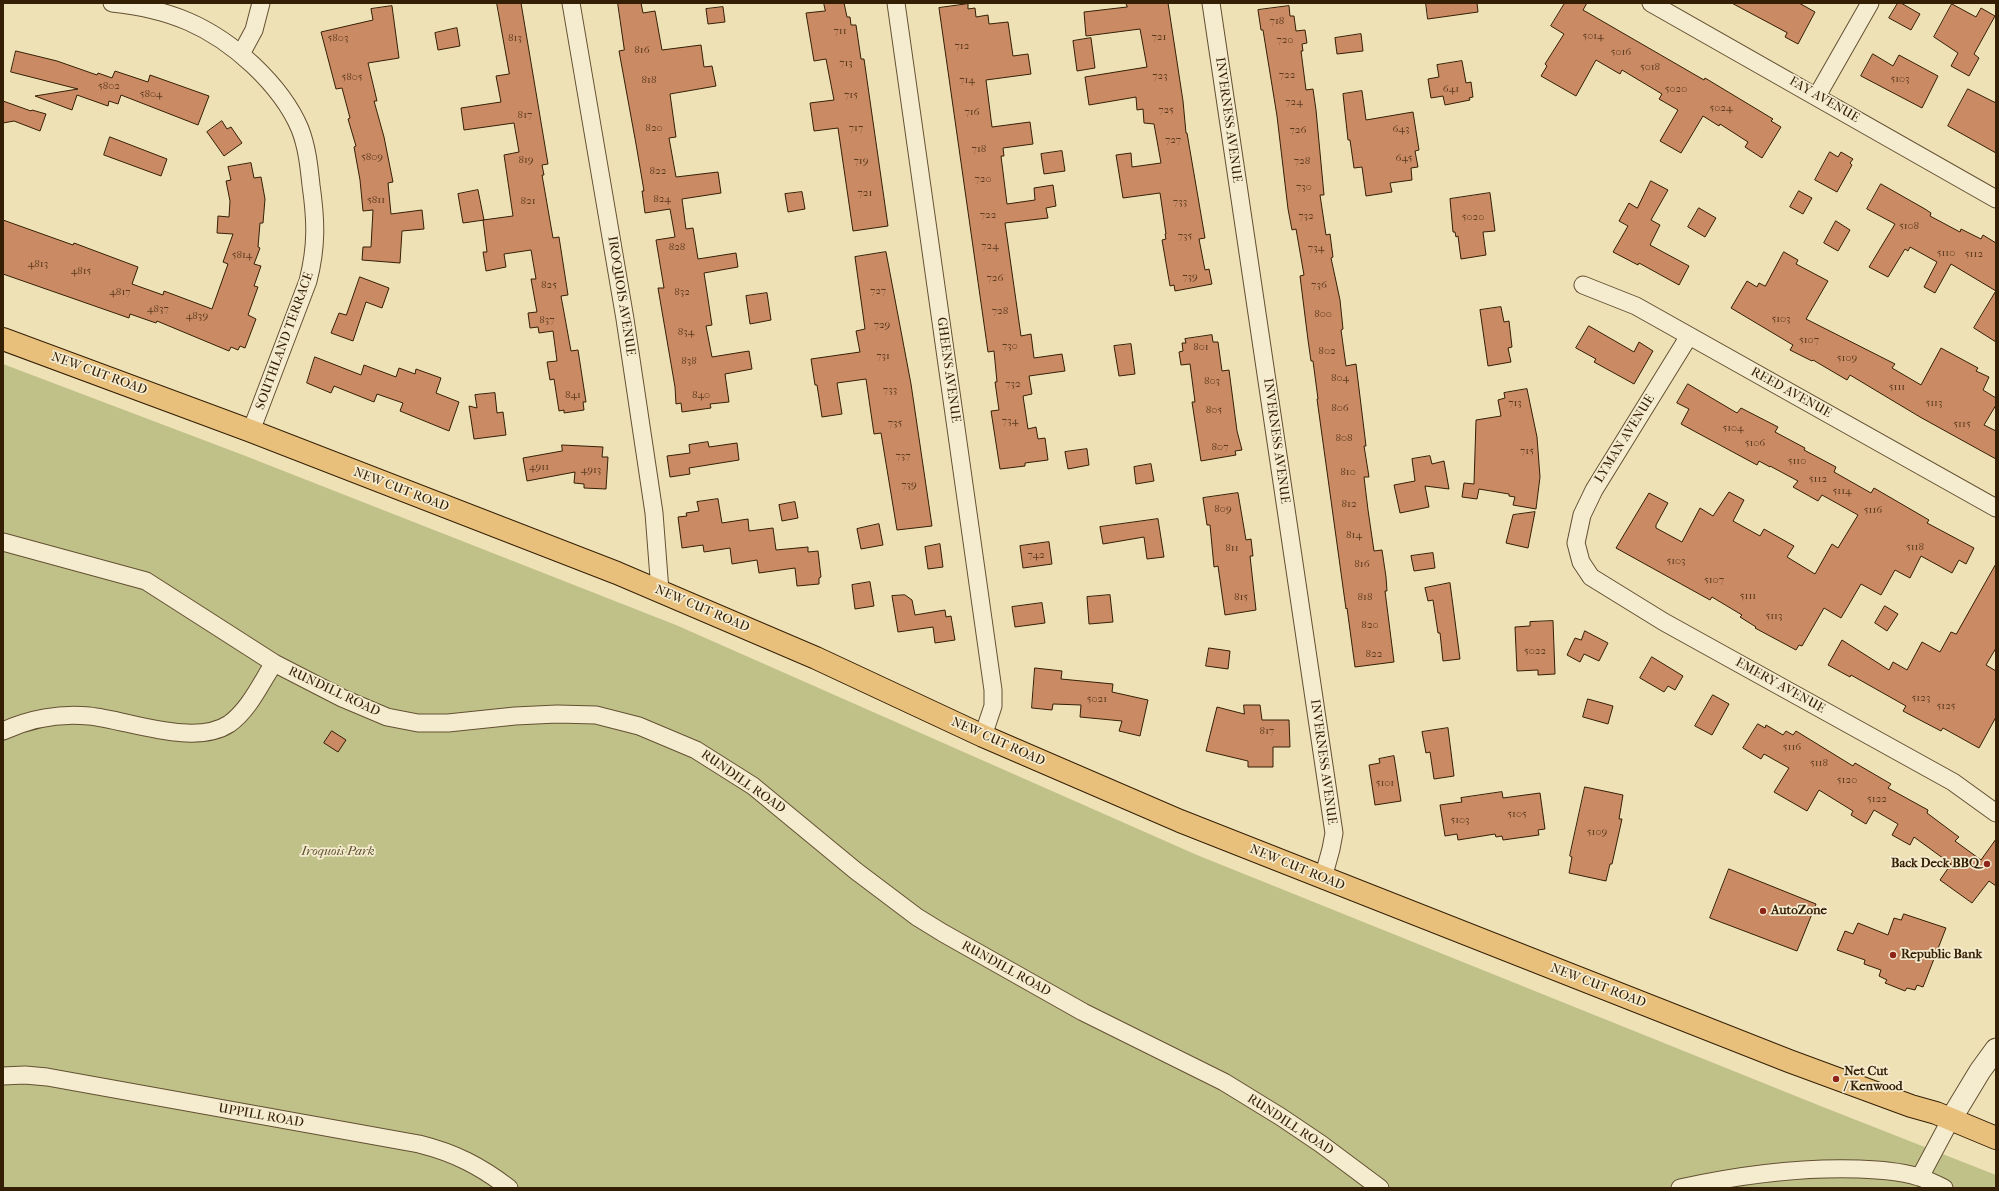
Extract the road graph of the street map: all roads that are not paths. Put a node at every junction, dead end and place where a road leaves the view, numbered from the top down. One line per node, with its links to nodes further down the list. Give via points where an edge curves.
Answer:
1 (112, 3): 8 (street, SOUTHLAND TERRACE, via 170,14 204,28)
2 (262, 3): 8 (street, via 254,30)
3 (571, 3): 18 (street, IROQUOIS AVENUE, via 626,327 654,513)
4 (896, 3): 21 (street, GHEENS AVENUE, via 993,690 993,706)
5 (1211, 3): 23 (street, INVERNESS AVENUE, via 1334,833)
6 (1652, 3): 9 (street, FAY AVENUE)
7 (1870, 3): 9 (street)
8 (241, 54): 14 (street, SOUTHLAND TERRACE, via 272,85 291,110 300,129 306,148 316,220 316,241 308,281)
9 (1817, 96): 10 (street, FAY AVENUE)
10 (1996, 200)
11 (1583, 285): 12 (street, REED AVENUE, via 1636,306)
12 (1690, 336): 15 (street, REED AVENUE); 17 (street, LYMAN AVENUE, via 1594,490 1582,515 1577,534)
13 (3, 339): 14 (main road, NEW CUT ROAD)
14 (251, 430): 18 (main road, NEW CUT ROAD)
15 (1996, 508)
16 (3, 542): 19 (street, via 146,581)
17 (1577, 548): 22 (street, EMERY AVENUE, via 1591,577 1604,586 1953,782)
18 (660, 591): 21 (main road, NEW CUT ROAD, via 816,658)
19 (274, 663): 20 (street, RUNDILL ROAD, via 239,715 222,728 188,733 107,718 64,715 24,722); 30 (street, RUNDILL ROAD, via 342,698 387,717 405,721 448,723 522,715 596,715 639,726 696,750 753,786 856,871 943,934 1083,1012 1224,1082 1314,1139)
20 (3, 731)
21 (983, 736): 23 (main road, NEW CUT ROAD, via 1180,821)
22 (1996, 813)
23 (1323, 878): 26 (main road, NEW CUT ROAD, via 1796,1064)
24 (1996, 1049): 26 (street)
25 (3, 1076): 29 (street, UPPILL ROAD, via 47,1077 419,1144 458,1156)
26 (1951, 1119): 27 (main road, NEW CUT ROAD); 28 (street)
27 (1996, 1138)
28 (1920, 1177): 31 (street, via 1891,1171 1806,1168 1753,1174); 32 (street)
29 (509, 1188)
30 (1380, 1188)
31 (1680, 1188)
32 (1944, 1188)

